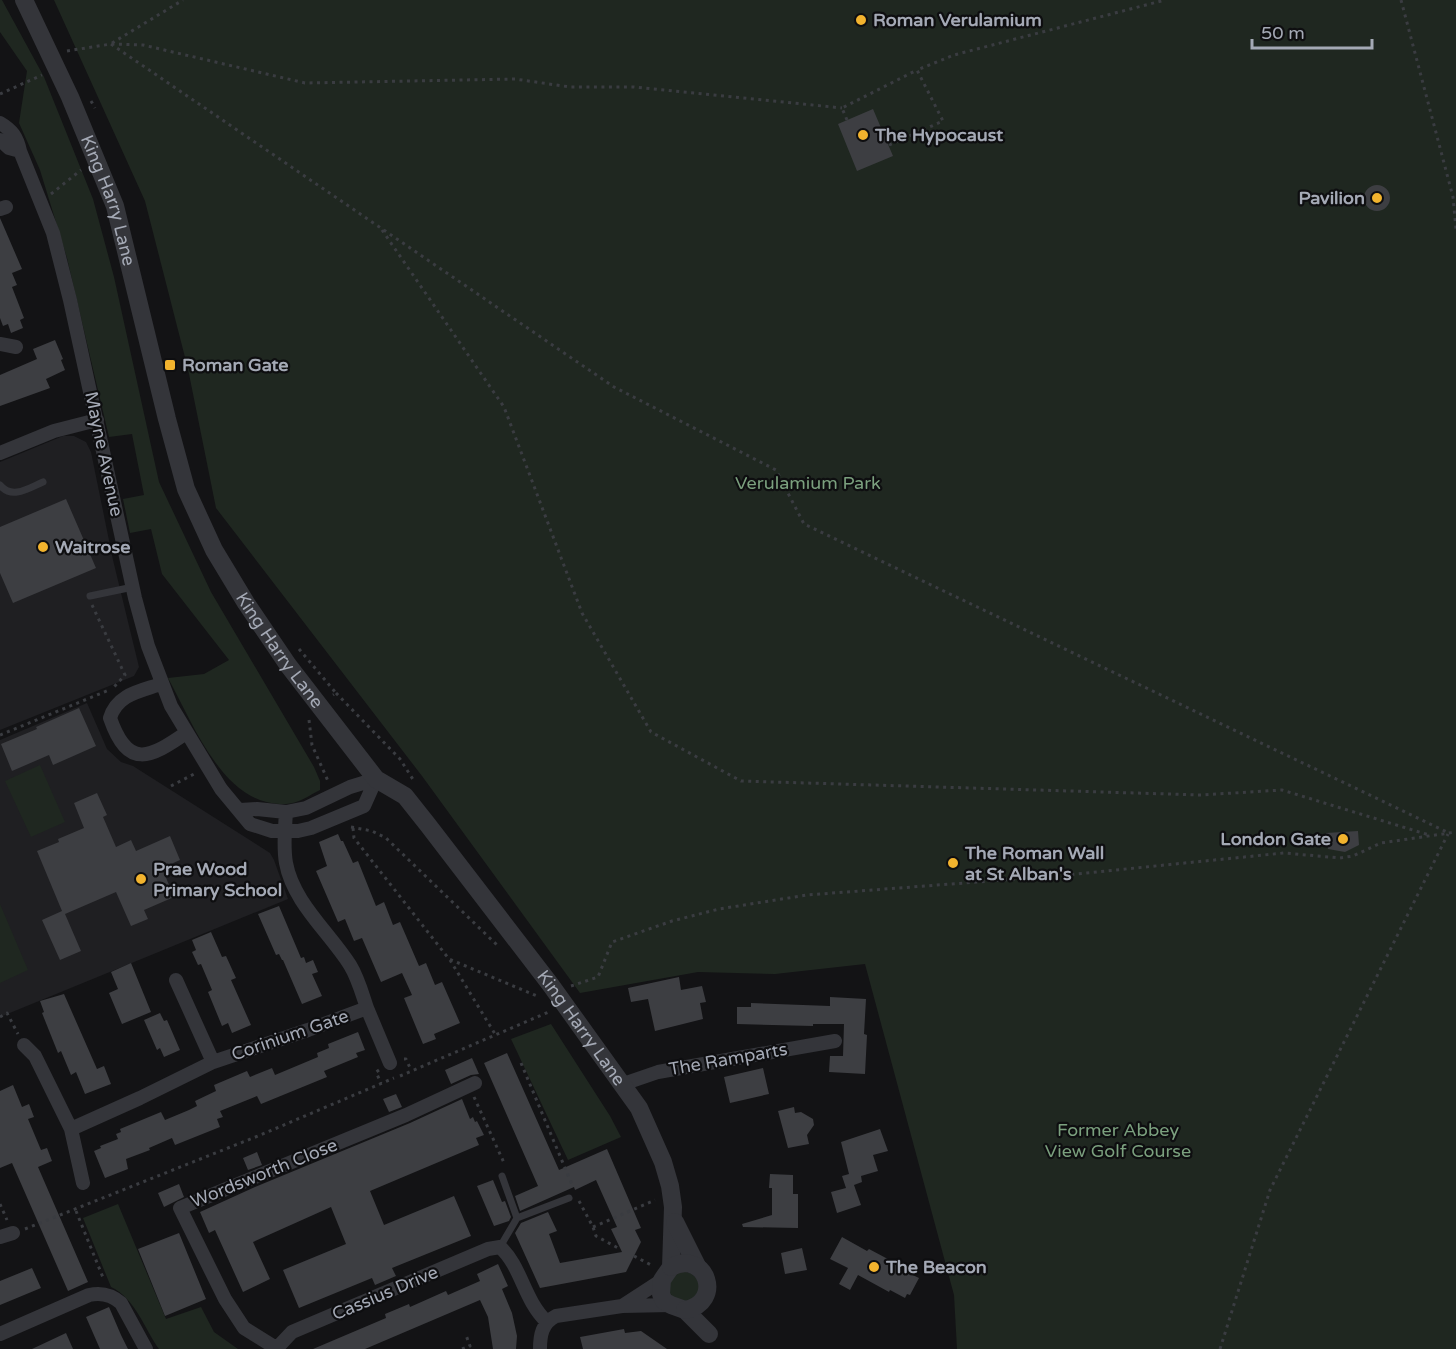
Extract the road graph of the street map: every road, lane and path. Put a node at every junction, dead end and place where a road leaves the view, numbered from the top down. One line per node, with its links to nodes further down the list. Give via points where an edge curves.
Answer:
1 (24, 0): 31 (street, King Harry Lane, via 115,206 191,500 214,550 246,603 288,665)
2 (183, 0): 5 (path)
3 (1165, 0): 7 (path, via 954,55)
4 (1401, 0): 17 (path, via 1454,197)
5 (111, 44): 6 (path); 10 (path, via 143,45 305,83 515,79 570,87 634,87); 16 (path)
6 (65, 51)
7 (917, 70): 10 (path); 14 (path, via 943,121)
8 (47, 72): 9 (path)
9 (0, 94)
10 (842, 108): 11 (path)
11 (847, 120)
12 (0, 123): 15 (street, Mayne Avenue, via 16,137)
13 (0, 140): 15 (street)
14 (889, 145)
15 (20, 151): 20 (street, Mayne Avenue, via 53,233)
16 (380, 228): 42 (path, via 614,387 776,470 804,524); 43 (path, via 504,407 582,613 651,732 741,781 1201,795 1282,790)
17 (1456, 229)
18 (0, 344): 19 (street)
19 (16, 347)
20 (96, 420): 21 (street, via 54,431); 24 (street, Mayne Avenue)
21 (0, 453)
22 (43, 482): 23 (lane, via 17,493)
23 (0, 485)
24 (133, 587): 25 (lane); 26 (street, Mayne Avenue)
25 (90, 596): 29 (path, via 125,675 112,689)
26 (161, 684): 28 (street, Mayne Avenue); 28 (street, via 123,697 117,703 111,718 115,733 128,750 149,755)
27 (336, 693): 33 (path, via 400,759)
28 (186, 733): 36 (street, Mayne Avenue, via 221,789)
29 (0, 735)
30 (312, 745): 35 (path)
31 (376, 779): 35 (street); 38 (street, Mayne Avenue, via 364,806); 47 (street, King Harry Lane, via 405,796)
32 (201, 781): 34 (path, via 196,773)
33 (415, 782)
34 (171, 786)
35 (333, 796): 37 (street)
36 (240, 810): 37 (street); 40 (street, Mayne Avenue, via 250,824)
37 (286, 812): 40 (street, Corinium Gate)
38 (342, 816): 39 (path); 40 (street, Mayne Avenue, via 311,828)
39 (353, 828): 44 (path, via 386,838); 45 (path, via 354,838)
40 (285, 832): 48 (street, Corinium Gate, via 286,864 300,896 350,964)
41 (1456, 832): 42 (path)
42 (1449, 833): 43 (path); 85 (path, via 1270,1190)
43 (1431, 835): 47 (path, via 1381,843 1341,858 1284,853 749,903 672,921 612,942 598,977)
44 (504, 953)
45 (449, 959): 47 (path); 50 (path)
46 (176, 980): 53 (street, Corinium Gate)
47 (548, 998): 50 (path); 56 (street, King Harry Lane)
48 (367, 1008): 53 (street, Corinium Gate); 54 (street, Corinium Gate)
49 (0, 1017): 52 (path, via 7,1013)
50 (495, 1034): 63 (path)
51 (835, 1041): 56 (street, The Ramparts, via 658,1072)
52 (24, 1045): 58 (street, via 35,1056)
53 (213, 1062): 58 (street, Corinium Gate)
54 (390, 1063)
55 (521, 1063): 66 (path)
56 (623, 1084): 65 (street, King Harry Lane, via 639,1108 663,1162)
57 (472, 1085): 59 (path, via 505,1166); 81 (street, Wordsworth Close, via 180,1208 225,1299 244,1328)
58 (71, 1129): 60 (street)
59 (502, 1176): 64 (lane)
60 (83, 1183)
61 (569, 1198): 64 (lane)
62 (660, 1198): 66 (path)
63 (76, 1210): 67 (path); 73 (path)
64 (517, 1218): 68 (lane)
65 (674, 1220): 71 (street, King Harry Lane); 72 (street, King Harry Lane)
66 (593, 1227): 69 (path, via 596,1236)
67 (7, 1235)
68 (500, 1246): 77 (street, via 508,1254 527,1296); 81 (street, Cassius Drive, via 292,1332)
69 (618, 1248)
70 (634, 1256): 72 (path)
71 (697, 1266): 72 (street, via 684,1263); 74 (street, via 707,1281)
72 (658, 1268): 75 (street); 76 (street, King Harry Lane, via 664,1300)
73 (110, 1296): 78 (street, via 89,1295); 82 (street, via 126,1309)
74 (705, 1298): 76 (street, via 693,1308); 80 (street, King Harry Lane)
75 (622, 1306): 76 (street); 77 (street, via 556,1316)
76 (678, 1308): 80 (street, King Harry Lane)
77 (547, 1322): 84 (street)
78 (0, 1334)
79 (466, 1335): 83 (path, via 470,1346)
80 (711, 1341)
81 (276, 1348)
82 (146, 1349)
83 (462, 1349)
84 (540, 1349)
85 (1220, 1349)

